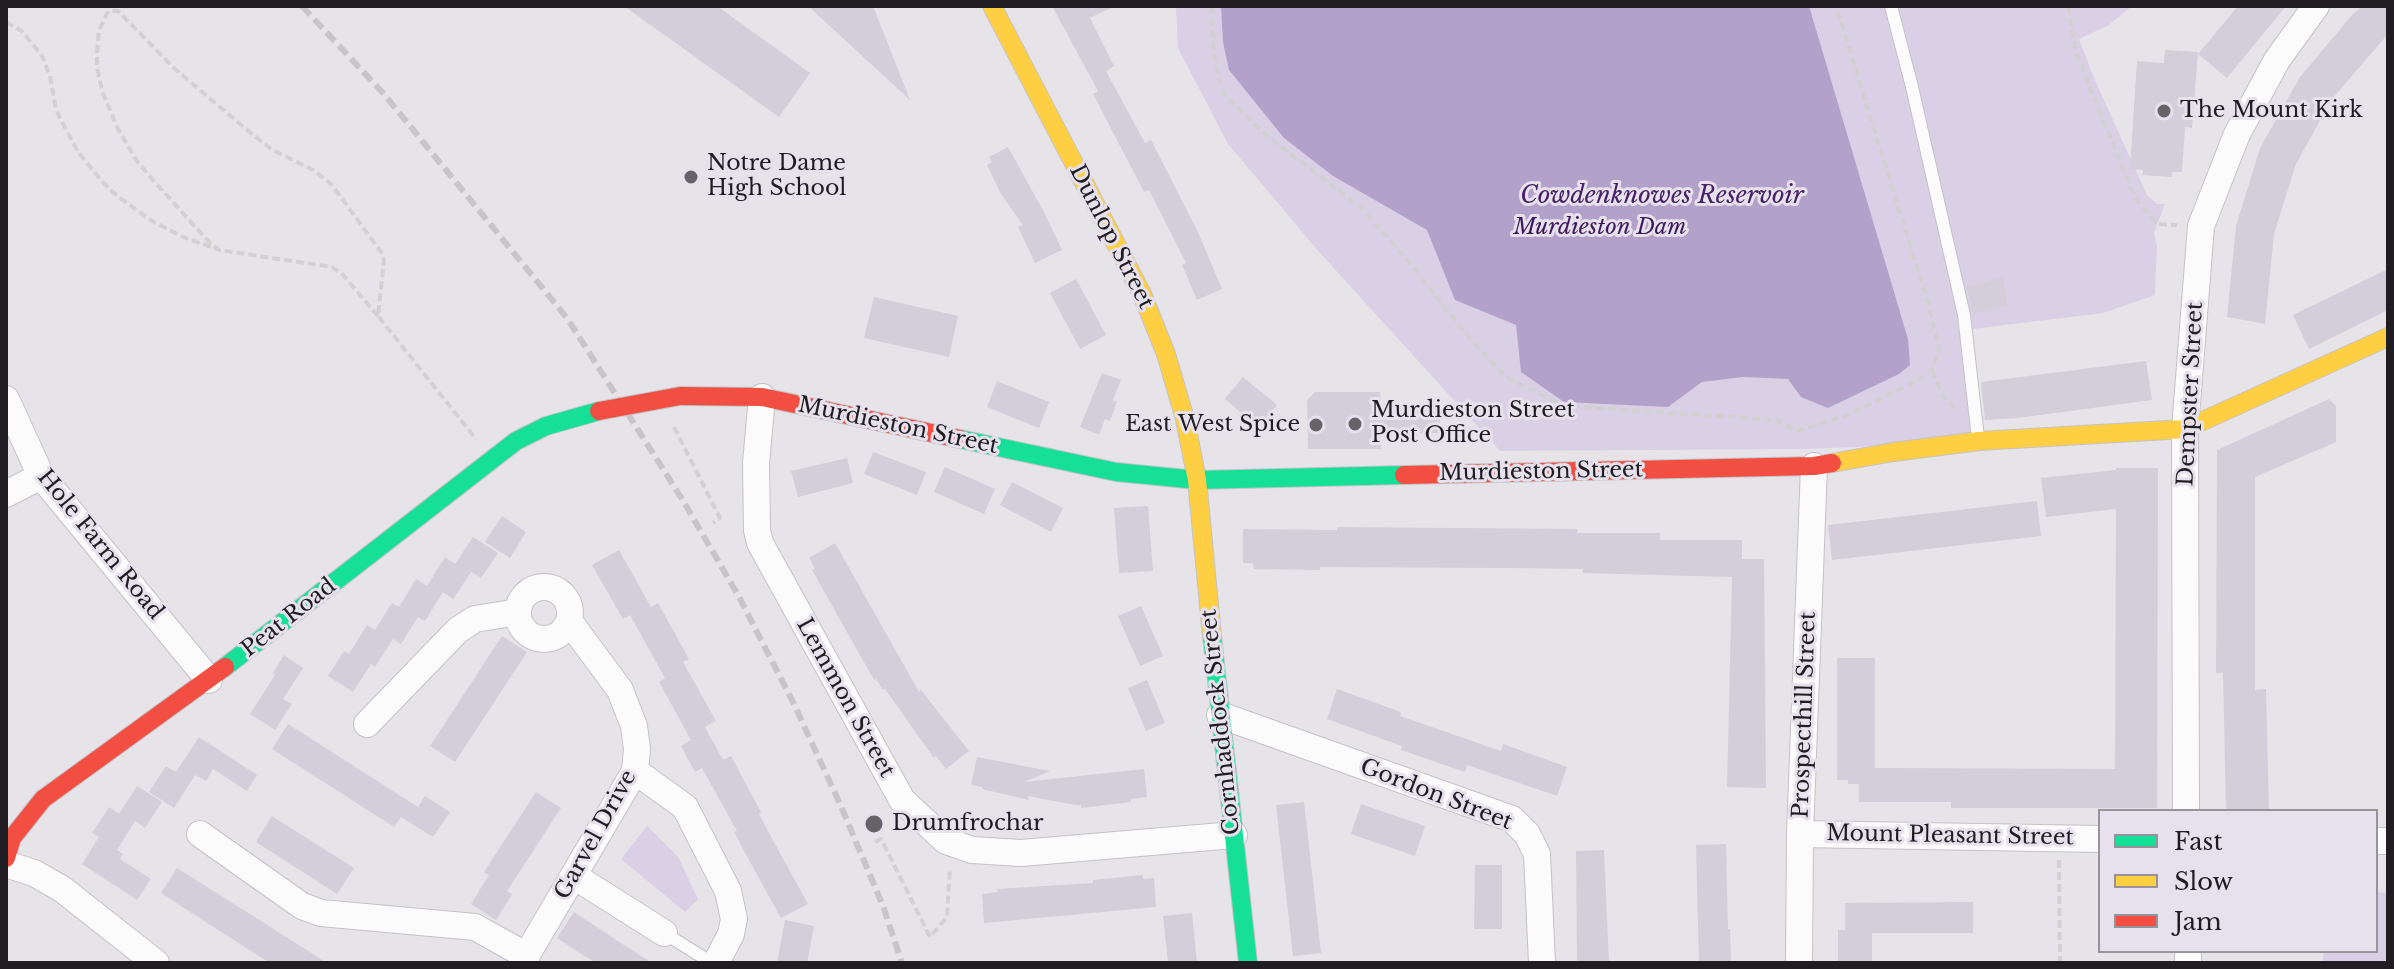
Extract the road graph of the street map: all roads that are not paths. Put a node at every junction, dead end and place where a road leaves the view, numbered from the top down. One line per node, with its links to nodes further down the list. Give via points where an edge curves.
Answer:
1 (992, 6): 12 (street, Dunlop Street, via 1142,294 1166,354)
2 (1891, 6): 9 (lane, via 1964,315)
3 (2316, 6): 8 (street, Dempster Street, via 2277,60 2237,134 2201,226)
4 (2388, 337): 8 (street, Murdieston Street)
5 (762, 397): 7 (street, Murdieston Street, bridge); 12 (street, Murdieston Street, via 1116,472); 23 (street, Lemmon Street, via 756,463 760,543 902,800 946,841 972,850 1021,853)
6 (6, 399): 11 (street, Hole Farm Road)
7 (660, 400): 16 (street, Peat Road, bridge, via 546,426 516,441)
8 (2185, 429): 9 (street, Murdieston Street); 20 (street, Dempster Street)
9 (1972, 442): 10 (street, Murdieston Street)
10 (1814, 466): 12 (street, Murdieston Street); 22 (street, Prospecthill Street)
11 (41, 476): 13 (street); 16 (street, Hole Farm Road)
12 (1197, 480): 17 (street, Cornhaddock Street)
13 (6, 494)
14 (518, 612): 15 (street, via 522,626 540,638 555,637); 15 (street, via 528,593 549,587 566,599); 18 (street, via 475,619 458,630)
15 (569, 621): 19 (street, Garvel Drive, via 620,690 634,726)
16 (209, 680): 25 (street, Peat Road, via 43,799 12,838)
17 (1220, 715): 23 (street, Cornhaddock Street); 33 (street, Gordon Street, via 1512,819 1537,854)
18 (367, 724)
19 (635, 771): 27 (street, Garvel Drive); 31 (street, via 685,807 728,891 734,919)
20 (2186, 809)
21 (200, 834): 29 (street, via 302,906 321,913 475,927)
22 (1800, 834): 24 (street, Mount Pleasant Street); 34 (street, Prospecthill Street)
23 (1234, 835): 32 (street, Cornhaddock Street)
24 (2098, 839)
25 (6, 858)
26 (6, 864): 30 (street, via 62,889)
27 (574, 876): 28 (street); 29 (street, Garvel Drive)
28 (664, 933): 31 (lane)
29 (525, 959)
30 (156, 963)
31 (714, 963)
32 (1248, 963)
33 (1542, 963)
34 (1799, 963)

